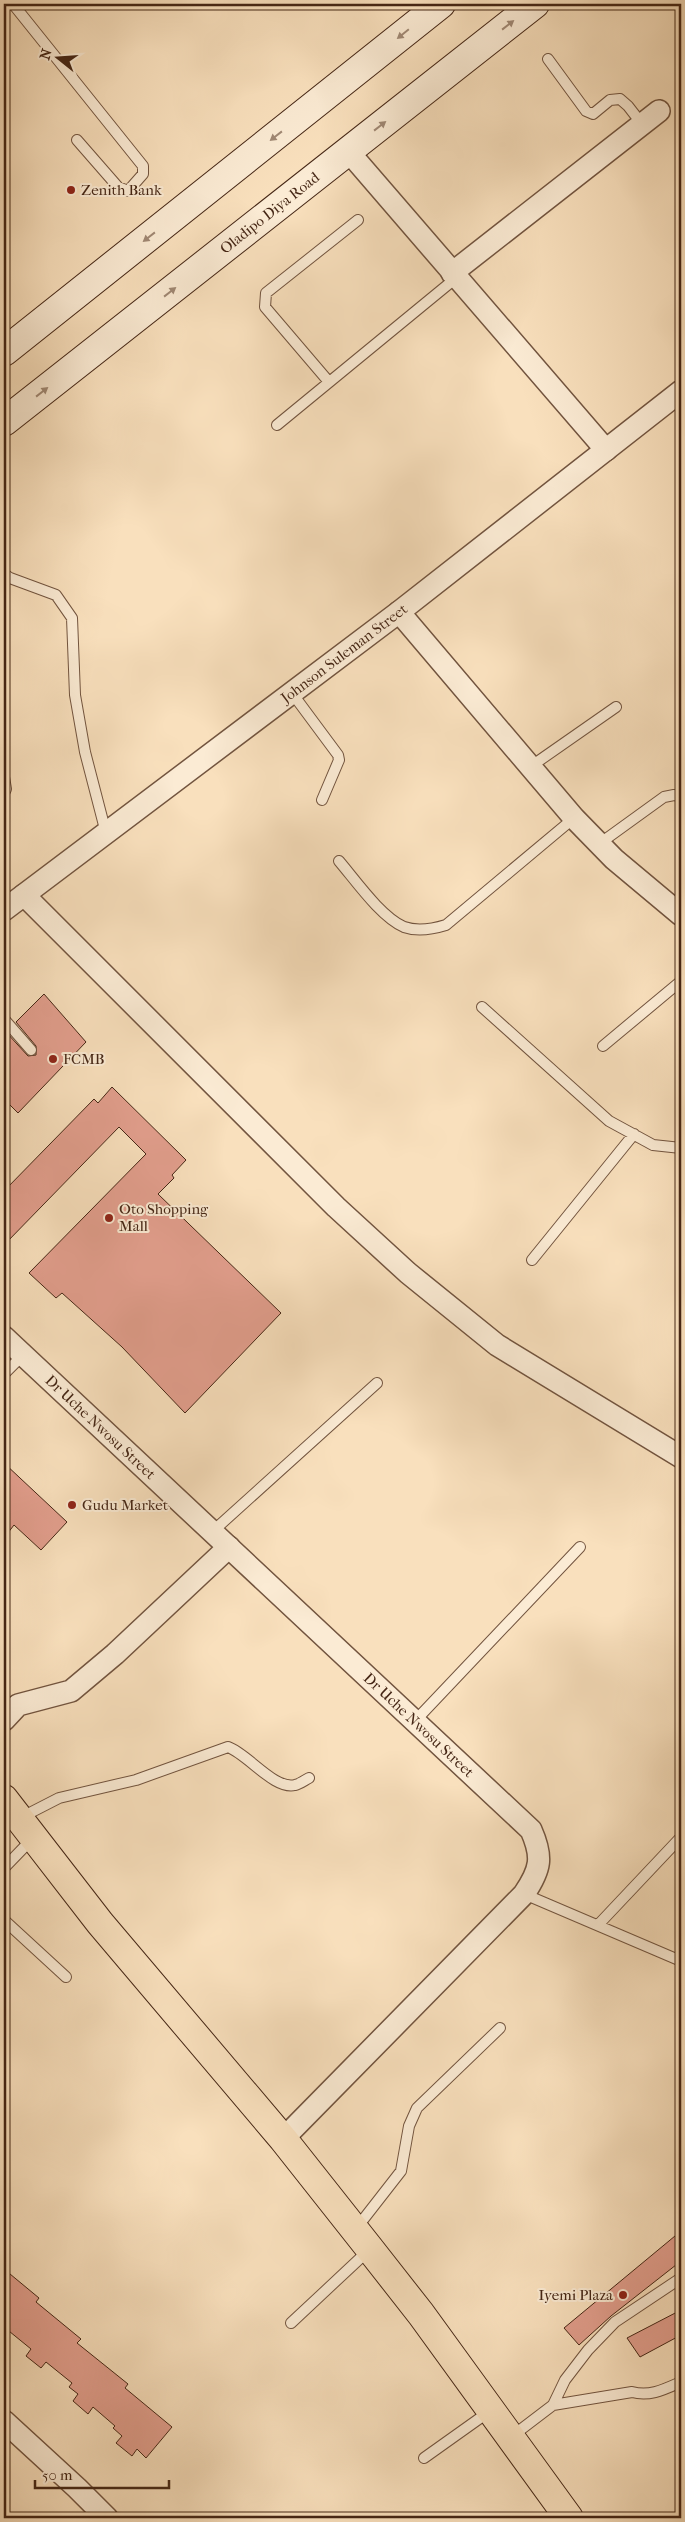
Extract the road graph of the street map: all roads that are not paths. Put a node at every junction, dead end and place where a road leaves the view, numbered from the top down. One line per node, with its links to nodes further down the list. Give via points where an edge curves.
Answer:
1 (13, 4): 7 (lane, via 143,166 143,174 128,191 118,187)
2 (441, 4): 11 (main road, one-way to 11)
3 (535, 4): 8 (main road, Oladipo Diya Road, one-way to 3)
4 (548, 59): 6 (lane, via 586,110 593,114 610,100 620,99)
5 (659, 111): 6 (street)
6 (642, 124): 10 (street)
7 (77, 140)
8 (348, 151): 10 (street); 14 (main road, Oladipo Diya Road, one-way to 8)
9 (358, 220): 12 (lane, via 266,294 264,300 265,307)
10 (454, 275): 12 (lane); 16 (street)
11 (4, 352)
12 (329, 382): 15 (lane)
13 (681, 391): 16 (street, Johnson Suleman Street)
14 (4, 422)
15 (277, 425)
16 (606, 450): 18 (street, Johnson Suleman Street)
17 (4, 574): 27 (lane, via 56,595 72,618 75,695 85,752)
18 (399, 612): 19 (street, Johnson Suleman Street); 21 (street)
19 (292, 693): 25 (lane, via 338,755 339,760); 27 (street, Johnson Suleman Street)
20 (616, 707): 21 (lane)
21 (530, 767): 26 (street)
22 (4, 777): 23 (lane)
23 (4, 794)
24 (681, 797): 28 (lane, via 664,797)
25 (322, 800)
26 (574, 818): 28 (street); 29 (lane, via 446,925 427,930 405,927 386,914)
27 (106, 833): 30 (street, Johnson Suleman Street)
28 (599, 844): 32 (street)
29 (339, 861)
30 (24, 895): 31 (street, Johnson Suleman Street); 45 (street, via 329,1200 408,1273 497,1345)
31 (4, 910)
32 (681, 915)
33 (681, 981): 36 (lane)
34 (482, 1007): 38 (lane, via 609,1121)
35 (4, 1019): 37 (lane)
36 (602, 1046)
37 (30, 1050)
38 (634, 1134): 39 (lane, via 654,1145); 40 (lane)
39 (681, 1148)
40 (532, 1260)
41 (4, 1337): 42 (street, Dr Uche Nwosu Street)
42 (24, 1354): 43 (lane); 46 (street, Dr Uche Nwosu Street)
43 (4, 1374)
44 (377, 1383): 46 (lane)
45 (681, 1457)
46 (212, 1532): 47 (street, Dr Uche Nwosu Street)
47 (229, 1547): 49 (street, via 71,1691 18,1705); 50 (street, Dr Uche Nwosu Street)
48 (580, 1547): 50 (lane)
49 (4, 1720)
50 (415, 1721): 55 (street, Dr Uche Nwosu Street, via 532,1830 538,1847 539,1865)
51 (310, 1778): 52 (lane, via 294,1785 280,1783 237,1750 228,1747 136,1780 59,1798)
52 (19, 1818): 54 (lane); 61 (main road, via 100,1923)
53 (681, 1837): 57 (lane)
54 (4, 1868)
55 (524, 1894): 57 (lane); 61 (street, Dr Uche Nwosu Street)
56 (4, 1920): 59 (lane)
57 (598, 1925): 58 (lane)
58 (681, 1960)
59 (66, 1977)
60 (500, 2028): 62 (lane, via 417,2108 409,2126 401,2171)
61 (283, 2139): 62 (main road)
62 (362, 2240): 64 (lane); 67 (main road)
63 (681, 2278): 66 (lane, via 615,2322 582,2357 565,2380)
64 (291, 2323)
65 (681, 2382): 66 (lane, via 652,2394 632,2392)
66 (553, 2405): 69 (lane)
67 (490, 2410): 69 (main road); 70 (lane)
68 (4, 2421): 71 (street)
69 (510, 2437): 72 (main road)
70 (424, 2458)
71 (107, 2518)
72 (569, 2518)

